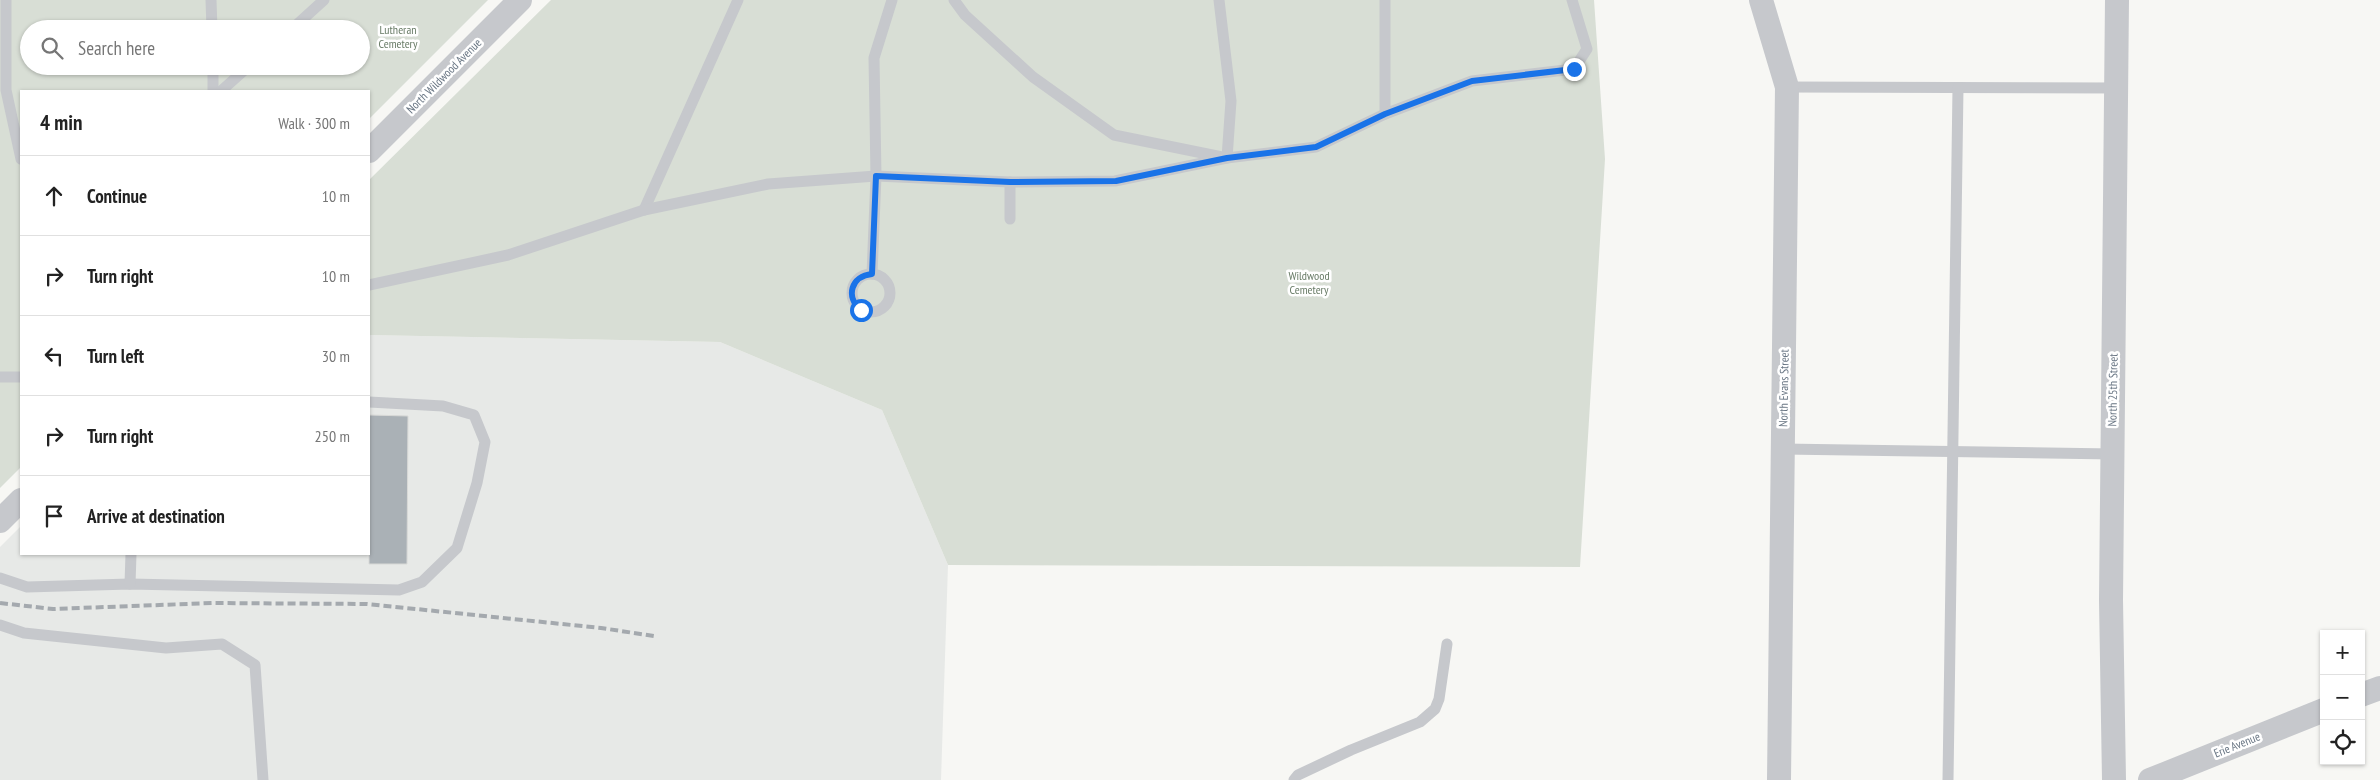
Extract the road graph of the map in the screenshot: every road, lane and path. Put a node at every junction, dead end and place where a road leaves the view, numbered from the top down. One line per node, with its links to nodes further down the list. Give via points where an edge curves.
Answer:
1 (6, 0): 24 (lane, via 6,90)
2 (211, 0): 13 (lane)
3 (324, 0): 14 (lane)
4 (520, 0): 23 (street, North Wildwood Avenue)
5 (738, 0): 28 (lane)
6 (892, 0): 26 (lane, via 874,58)
7 (954, 0): 25 (lane, via 965,15 1033,77 1114,135)
8 (1219, 0): 25 (lane, via 1231,101)
9 (1385, 0): 22 (lane)
10 (1572, 0): 22 (lane, via 1587,49 1574,69 1472,81)
11 (1761, 0): 17 (street, North Evans Street)
12 (2117, 0): 19 (street, North 25th Street)
13 (212, 20)
14 (302, 20)
15 (213, 75): 20 (lane)
16 (240, 75): 21 (lane)
17 (1787, 87): 18 (lane); 35 (street, North Evans Street)
18 (1958, 88): 19 (lane); 36 (lane)
19 (2116, 88): 37 (street, North 25th Street)
20 (214, 90)
21 (223, 90)
22 (1385, 114): 25 (lane, via 1316,147)
23 (370, 150)
24 (20, 154)
25 (1227, 158): 27 (lane, via 1116,181)
26 (876, 176): 27 (lane); 28 (lane, via 768,184); 30 (lane)
27 (1010, 182): 29 (lane)
28 (644, 210): 31 (lane, via 508,255)
29 (1010, 219)
30 (872, 274)
31 (370, 285)
32 (0, 377): 33 (lane)
33 (20, 377)
34 (370, 402): 42 (lane, via 443,406 474,415 485,442 477,483 457,548 422,582 398,590)
35 (1783, 448): 36 (lane); 50 (street, North Evans Street)
36 (1952, 451): 37 (lane); 51 (lane)
37 (2113, 454): 52 (street, North 25th Street)
38 (20, 501): 39 (street)
39 (0, 521)
40 (131, 555): 42 (lane)
41 (0, 578): 42 (lane, via 27,587)
42 (130, 584)
43 (0, 625): 48 (lane, via 24,633 166,648 222,644 255,665)
44 (1448, 644): 49 (lane, via 1435,709 1420,722 1351,750 1298,775)
45 (2380, 688): 46 (street)
46 (2365, 694)
47 (2320, 712): 53 (street, Erie Avenue)
48 (263, 780)
49 (1294, 780)
50 (1779, 780)
51 (1948, 780)
52 (2114, 780)
53 (2150, 780)

